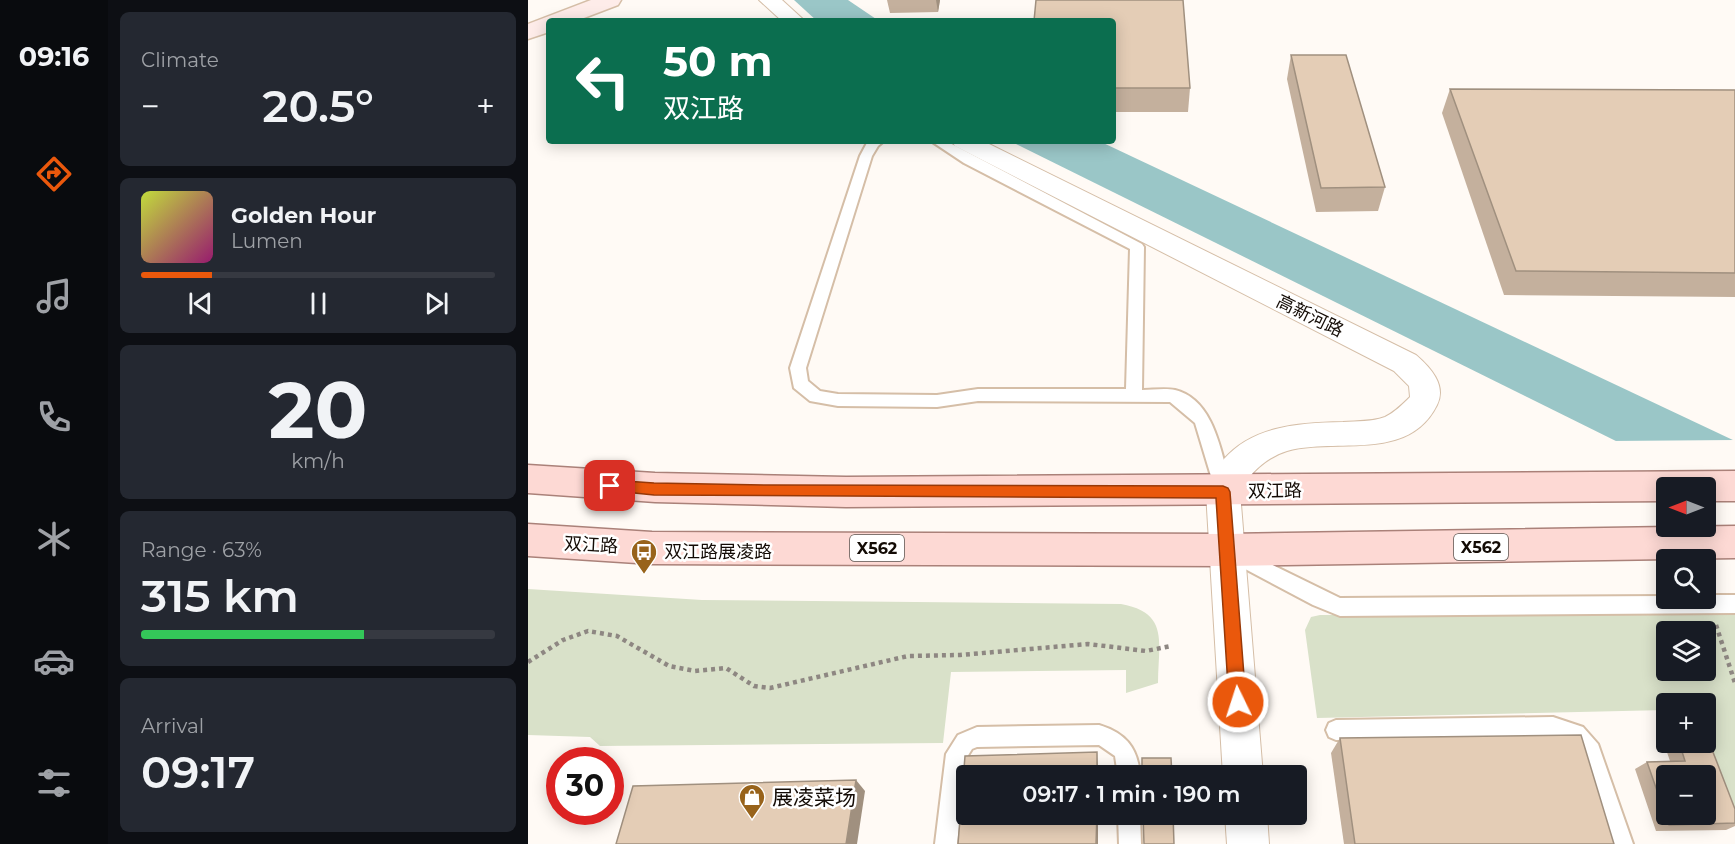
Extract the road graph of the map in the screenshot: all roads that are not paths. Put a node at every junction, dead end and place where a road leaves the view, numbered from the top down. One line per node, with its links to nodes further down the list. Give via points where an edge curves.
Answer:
1 (610, 0): 3 (street)
2 (769, 0): 4 (street)
3 (564, 18)
4 (791, 18)
5 (546, 25): 6 (street)
6 (528, 32)
7 (872, 144): 10 (lane, via 798,368 800,384 816,397 838,400 937,400 978,395)
8 (942, 144): 10 (lane, via 1137,247)
9 (970, 144): 13 (street, 高新河路, via 1405,363 1426,388 1425,399 1417,411 1375,433 1305,435 1281,440 1235,469)
10 (1134, 396): 13 (lane, via 1173,396 1202,420)
11 (528, 479): 13 (main road, 双江路, via 654,489 758,491)
12 (1735, 486): 13 (main road, 双江路)
13 (1223, 492): 16 (street)
14 (528, 540): 16 (main road, 双江路 / X562, via 652,548)
15 (1735, 542): 16 (main road, 双江路 / X562)
16 (1227, 550): 17 (lane, via 1340,607); 20 (street)
17 (1735, 604)
18 (1336, 730): 26 (lane, via 1570,730 1583,738 1591,751)
19 (1127, 765): 23 (lane, via 1124,750 1113,739 1099,735 977,737 966,742 957,754)
20 (1242, 765)
21 (1129, 825): 24 (lane)
22 (1247, 825): 25 (street)
23 (946, 844)
24 (1130, 844)
25 (1248, 844)
26 (1622, 844)

